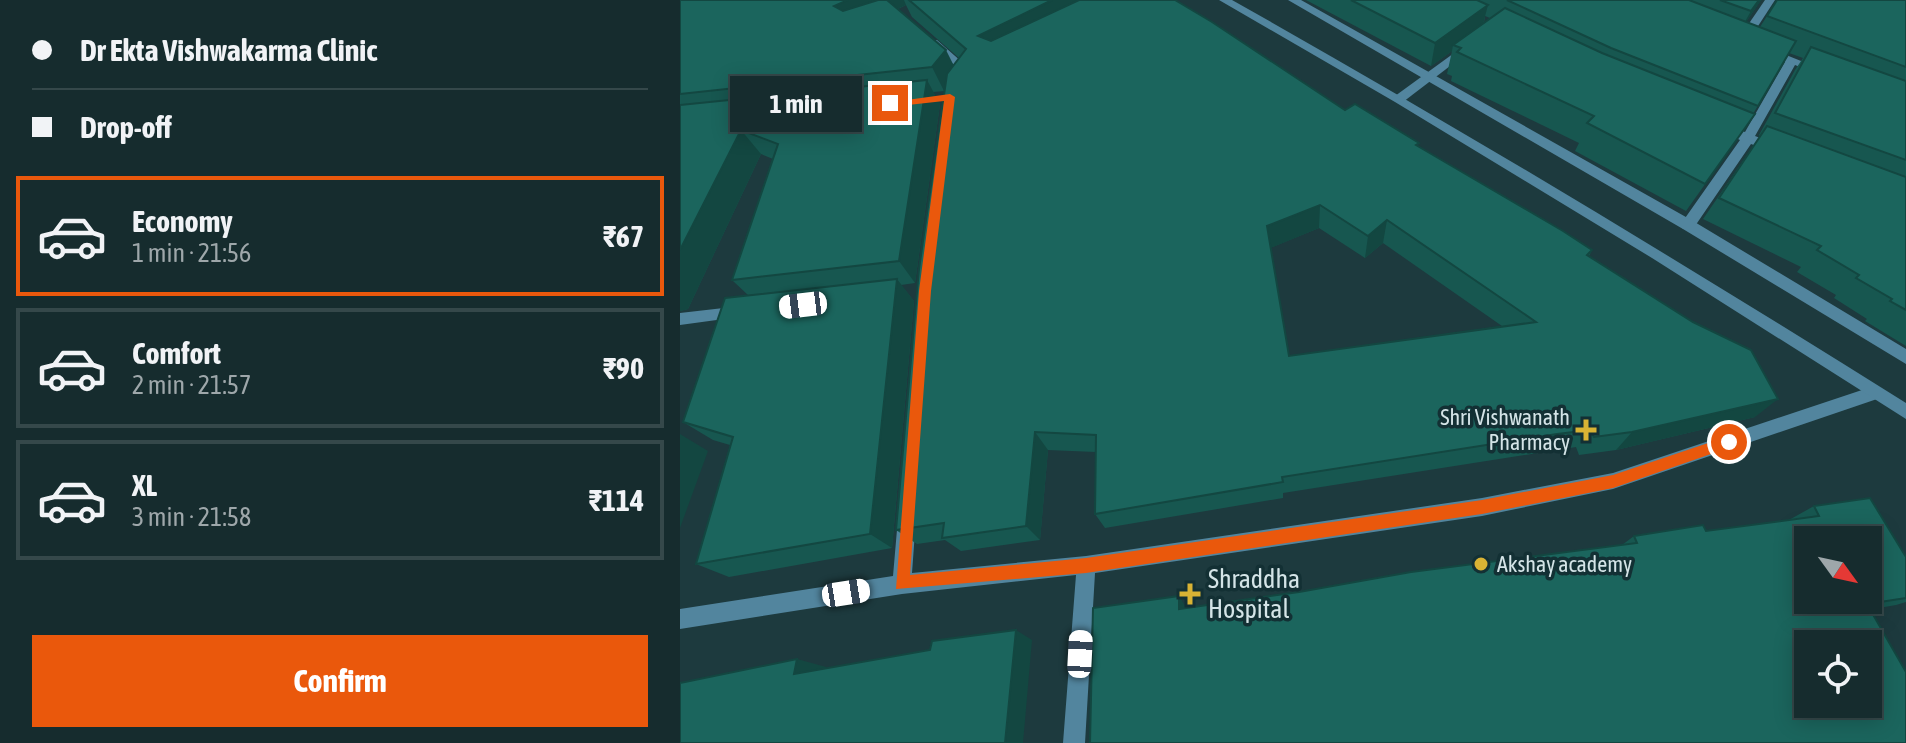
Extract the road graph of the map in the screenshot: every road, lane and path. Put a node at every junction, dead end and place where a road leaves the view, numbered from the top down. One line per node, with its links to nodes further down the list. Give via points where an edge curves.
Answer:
1 (1224, 0): 12 (street)
2 (1293, 0): 9 (street)
3 (1770, 0): 6 (street)
4 (922, 33): 11 (street, via 968,74)
5 (1729, 36): 6 (street)
6 (1743, 41): 8 (street)
7 (1474, 44): 9 (street)
8 (1792, 60): 10 (street); 14 (street)
9 (1430, 77): 12 (street); 16 (street)
10 (1835, 77)
11 (959, 86)
12 (1399, 99): 20 (street)
13 (1708, 123): 14 (street)
14 (1748, 138): 15 (street); 16 (street)
15 (1790, 154)
16 (1688, 225): 19 (street)
17 (757, 310): 18 (street)
18 (680, 319)
19 (1906, 357)
20 (1874, 393): 21 (street); 23 (street, via 1613,481 1482,507)
21 (1906, 412)
22 (908, 507): 24 (street)
23 (1086, 565): 24 (street); 26 (street)
24 (902, 584): 25 (street)
25 (680, 619)
26 (1074, 743)

